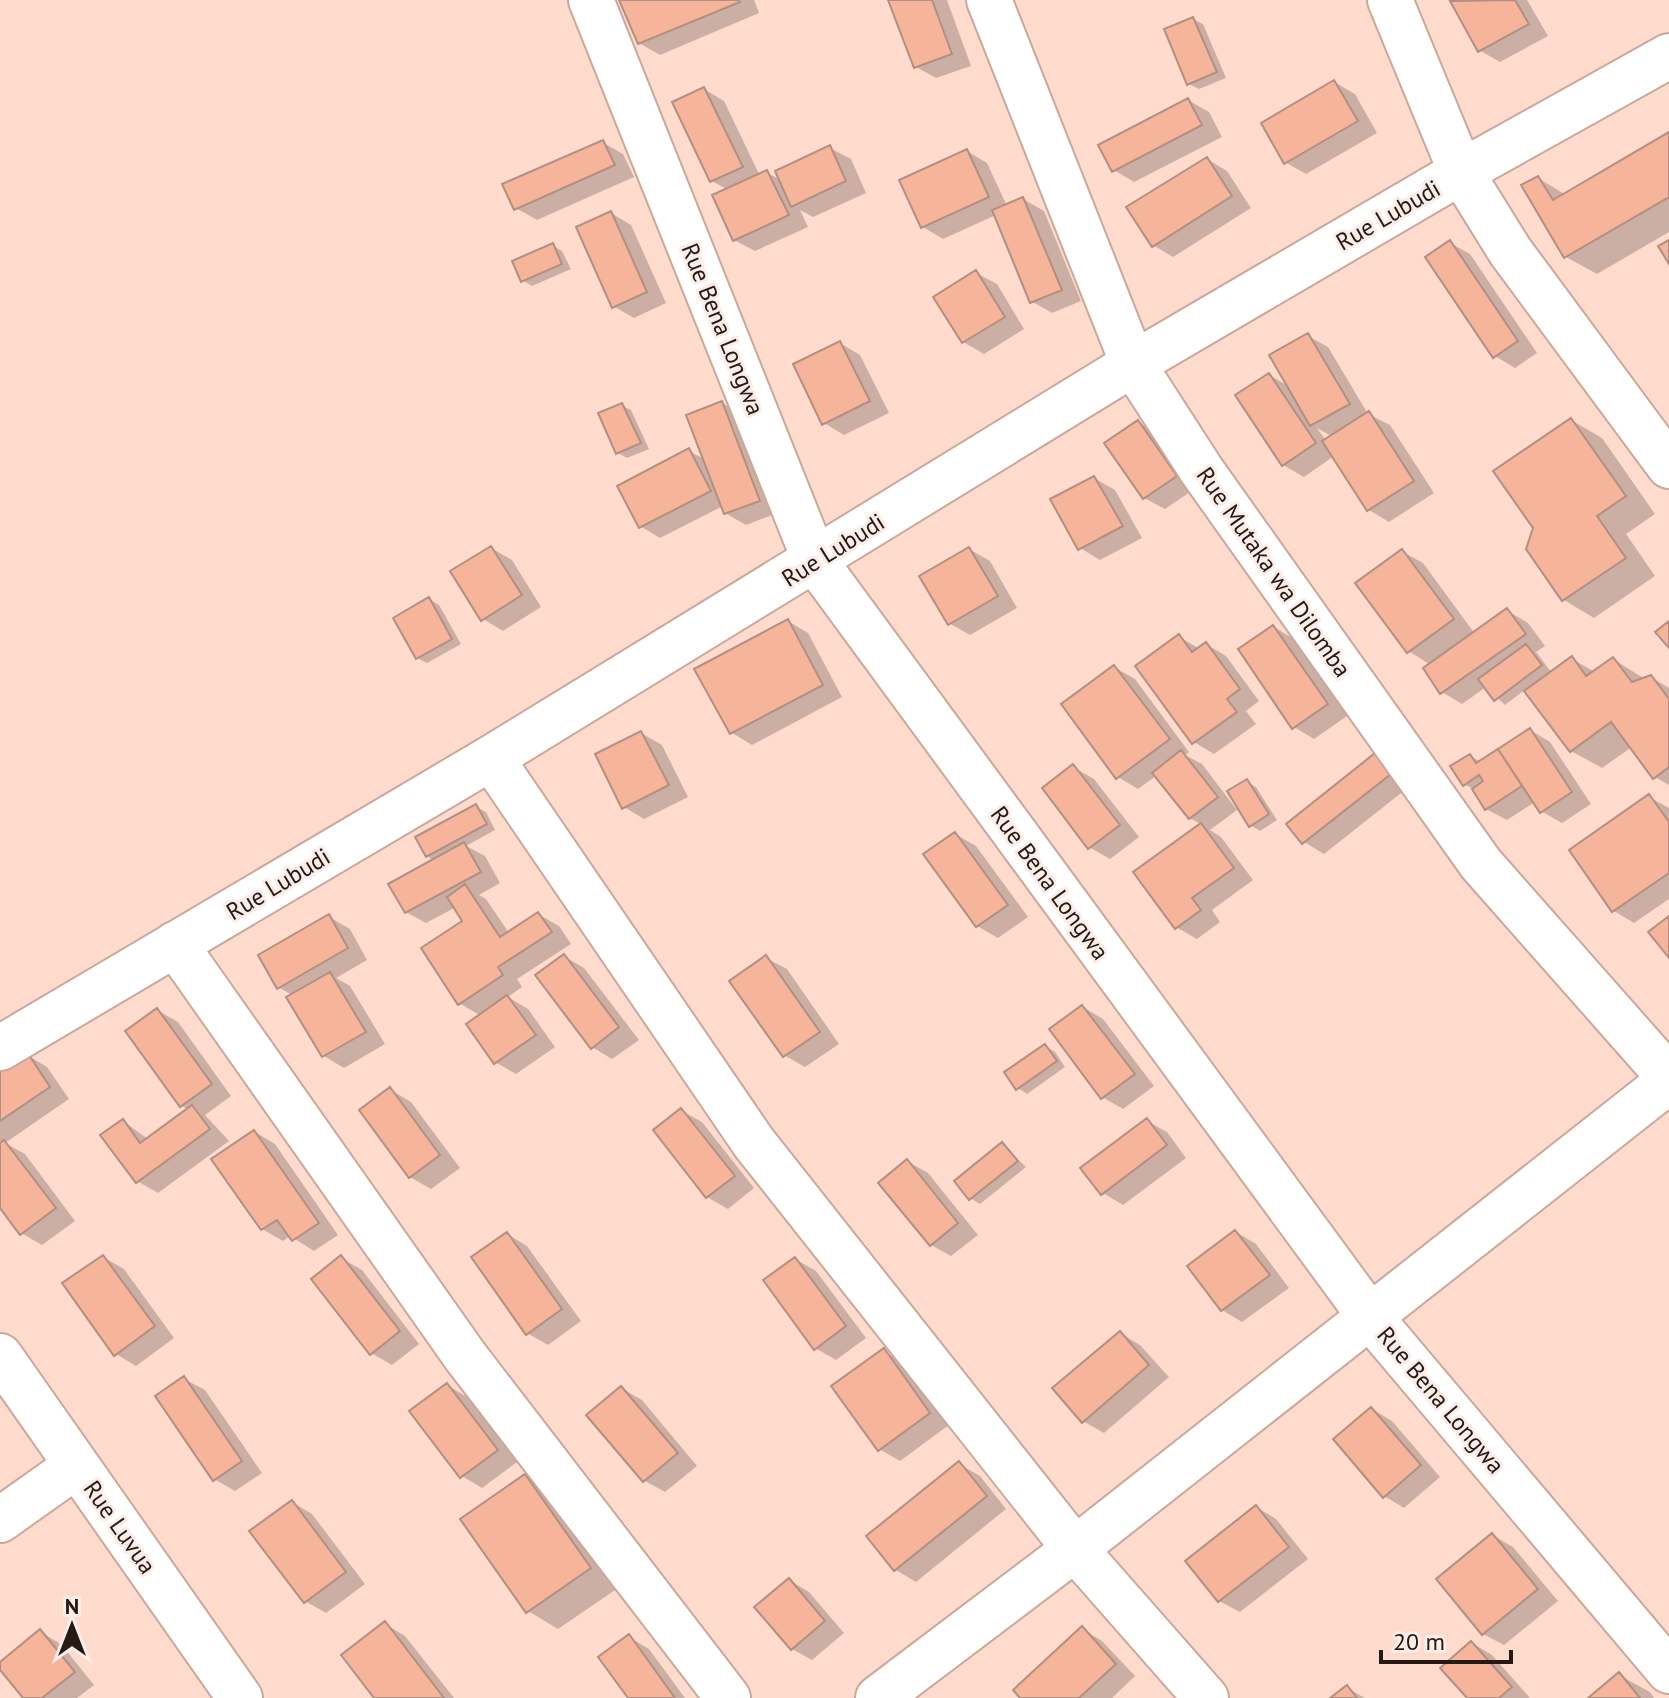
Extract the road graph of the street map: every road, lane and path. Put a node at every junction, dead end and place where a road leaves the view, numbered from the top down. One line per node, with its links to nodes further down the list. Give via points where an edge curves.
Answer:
1 (591, 0): 8 (street, Rue Bena Longwa)
2 (989, 0): 6 (street, Rue Mutaka wa Dilomba)
3 (1390, 0): 5 (street)
4 (1669, 56): 5 (street, Rue Lubudi)
5 (1461, 172): 6 (street, Rue Lubudi); 7 (street, via 1510,251)
6 (1133, 364): 8 (street, Rue Lubudi); 12 (street, Rue Mutaka wa Dilomba, via 1202,471 1481,864)
7 (1669, 466)
8 (815, 561): 9 (street, Rue Lubudi); 13 (street, Rue Bena Longwa)
9 (491, 758): 10 (street, Rue Lubudi); 17 (street, via 754,1143)
10 (175, 944): 11 (street, Rue Lubudi); 20 (street, via 465,1356)
11 (0, 1048)
12 (1669, 1079): 13 (street)
13 (1371, 1318): 17 (street); 18 (street, Rue Bena Longwa)
14 (0, 1356): 15 (street, Rue Luvua)
15 (76, 1466): 16 (street); 19 (street, Rue Luvua)
16 (0, 1520)
17 (1075, 1549): 21 (street); 22 (street)
18 (1669, 1671)
19 (240, 1698)
20 (728, 1698)
21 (878, 1698)
22 (1206, 1698)

